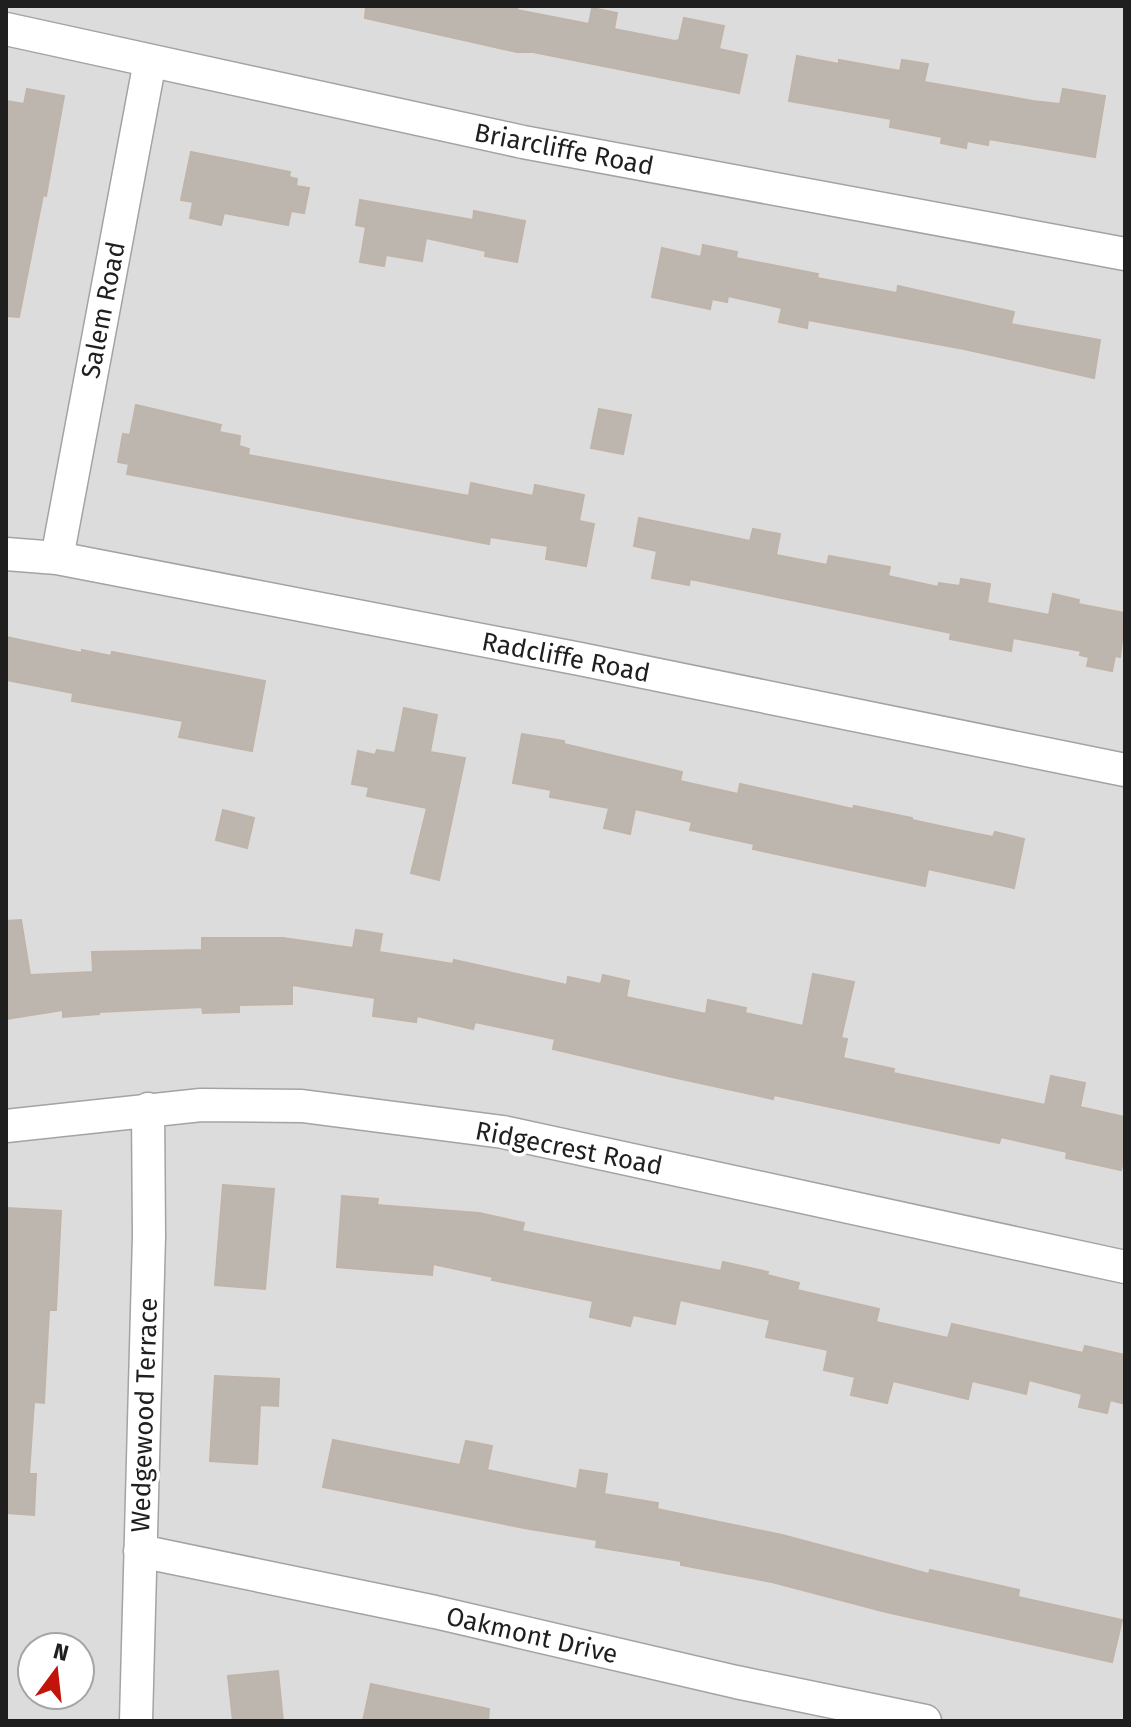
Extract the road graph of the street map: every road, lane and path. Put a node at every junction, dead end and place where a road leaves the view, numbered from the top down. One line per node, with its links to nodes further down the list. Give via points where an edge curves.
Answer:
1 (6, 29): 2 (street, Briarcliffe Road)
2 (150, 61): 3 (street, Briarcliffe Road, via 523,142); 5 (street, Salem Road)
3 (1125, 254)
4 (6, 554): 5 (street, Radcliffe Road)
5 (57, 558): 6 (street, Radcliffe Road)
6 (1125, 770)
7 (148, 1109): 8 (street, Ridgecrest Road); 9 (street, Ridgecrest Road, via 302,1106 503,1132); 10 (street, Wedgewood Terrace)
8 (6, 1126)
9 (1125, 1267)
10 (140, 1551): 11 (street, Wedgewood Terrace); 12 (street, Oakmont Drive)
11 (136, 1721)
12 (925, 1721)

